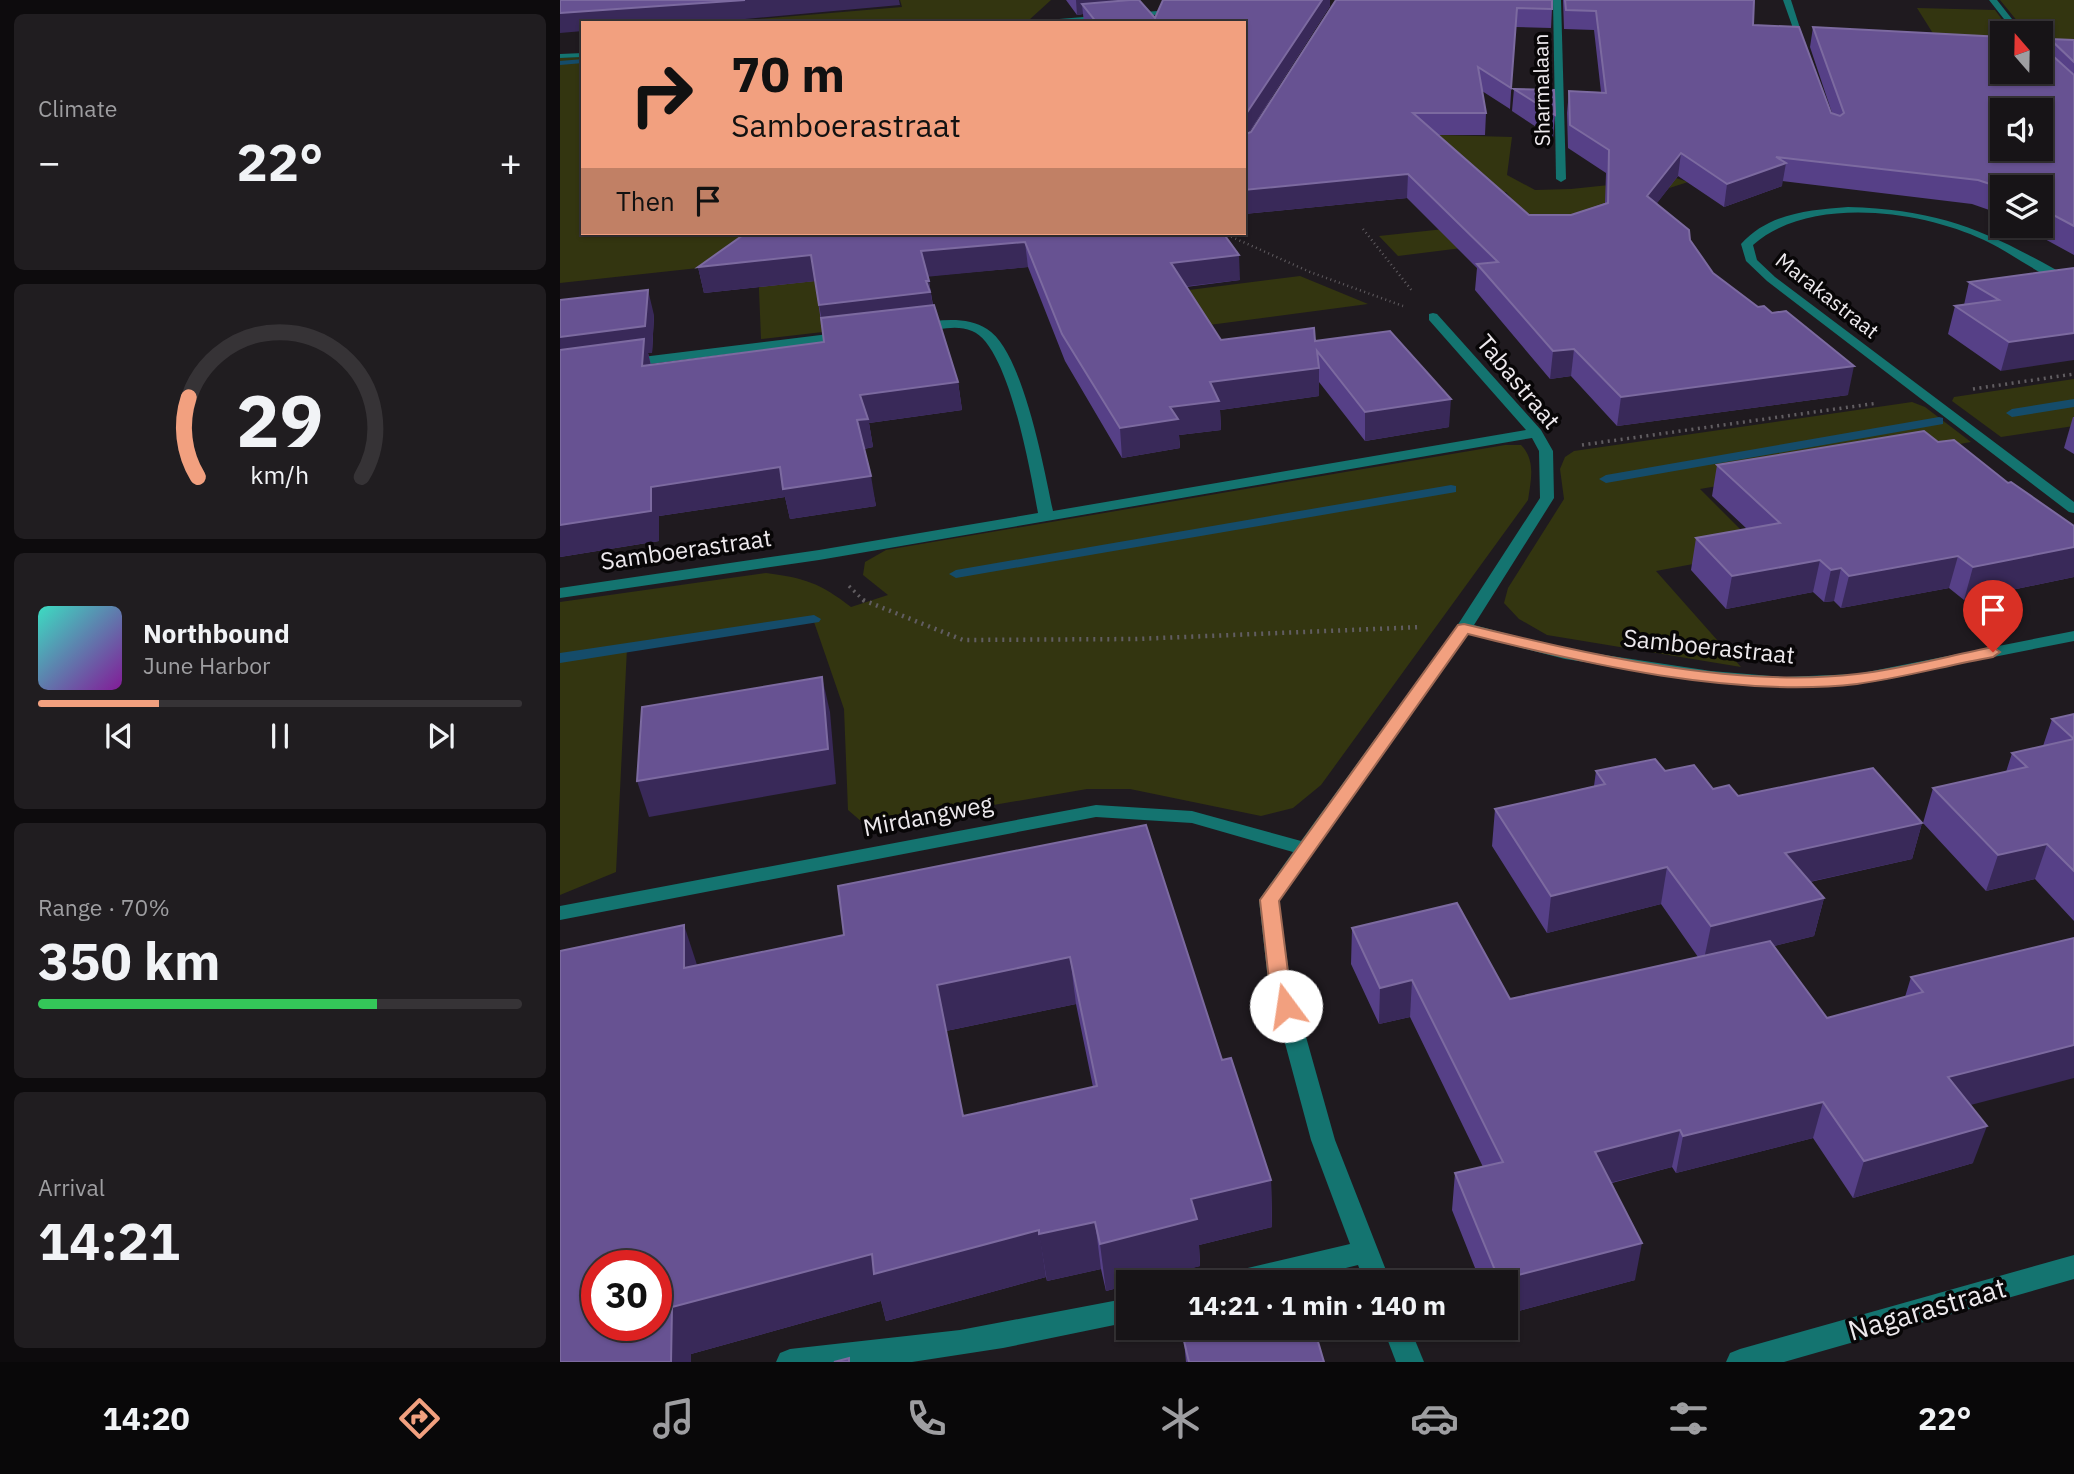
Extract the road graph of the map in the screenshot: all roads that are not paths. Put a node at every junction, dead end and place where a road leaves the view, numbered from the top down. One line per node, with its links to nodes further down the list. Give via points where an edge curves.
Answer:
1 (1557, 0): 11 (street, Sharmalaan)
2 (1787, 0): 10 (street)
3 (1993, 0): 7 (street)
4 (1184, 10): 5 (street)
5 (1106, 20): 6 (street)
6 (1076, 21)
7 (2010, 21)
8 (581, 55): 9 (street)
9 (560, 57)
10 (1808, 61)
11 (1561, 179)
12 (2074, 285): 18 (street, Marakastraat, via 1959,226 1918,216 1816,213 1755,233 1747,244 1752,261 1771,279)
13 (1433, 317): 17 (street, Tabastraat)
14 (904, 328): 19 (street, via 966,325 985,332 1000,349 1025,422)
15 (864, 333): 16 (street)
16 (610, 365)
17 (1536, 433): 19 (street, Samboerastraat); 21 (street, Tabastraat, via 1546,451 1546,498)
18 (2074, 509)
19 (1046, 515): 20 (street, Samboerastraat, via 819,555)
20 (560, 593)
21 (1464, 628): 22 (street, Samboerastraat, via 1565,654 1784,682 1857,679); 23 (street, Tabastraat)
22 (2074, 636)
23 (1304, 849): 24 (street, Mirdangweg, via 1192,817 1096,811); 25 (street, Tabastraat, via 1269,900 1279,980 1323,1140)
24 (560, 913)
25 (1366, 1252): 27 (street); 28 (street, Tabastraat)
26 (2074, 1267): 33 (street, Nagarastraat)
27 (1290, 1270)
28 (1373, 1270)
29 (1116, 1313): 31 (street, via 1060,1327)
30 (1401, 1340): 32 (street)
31 (790, 1362)
32 (1410, 1362)
33 (1740, 1362)

